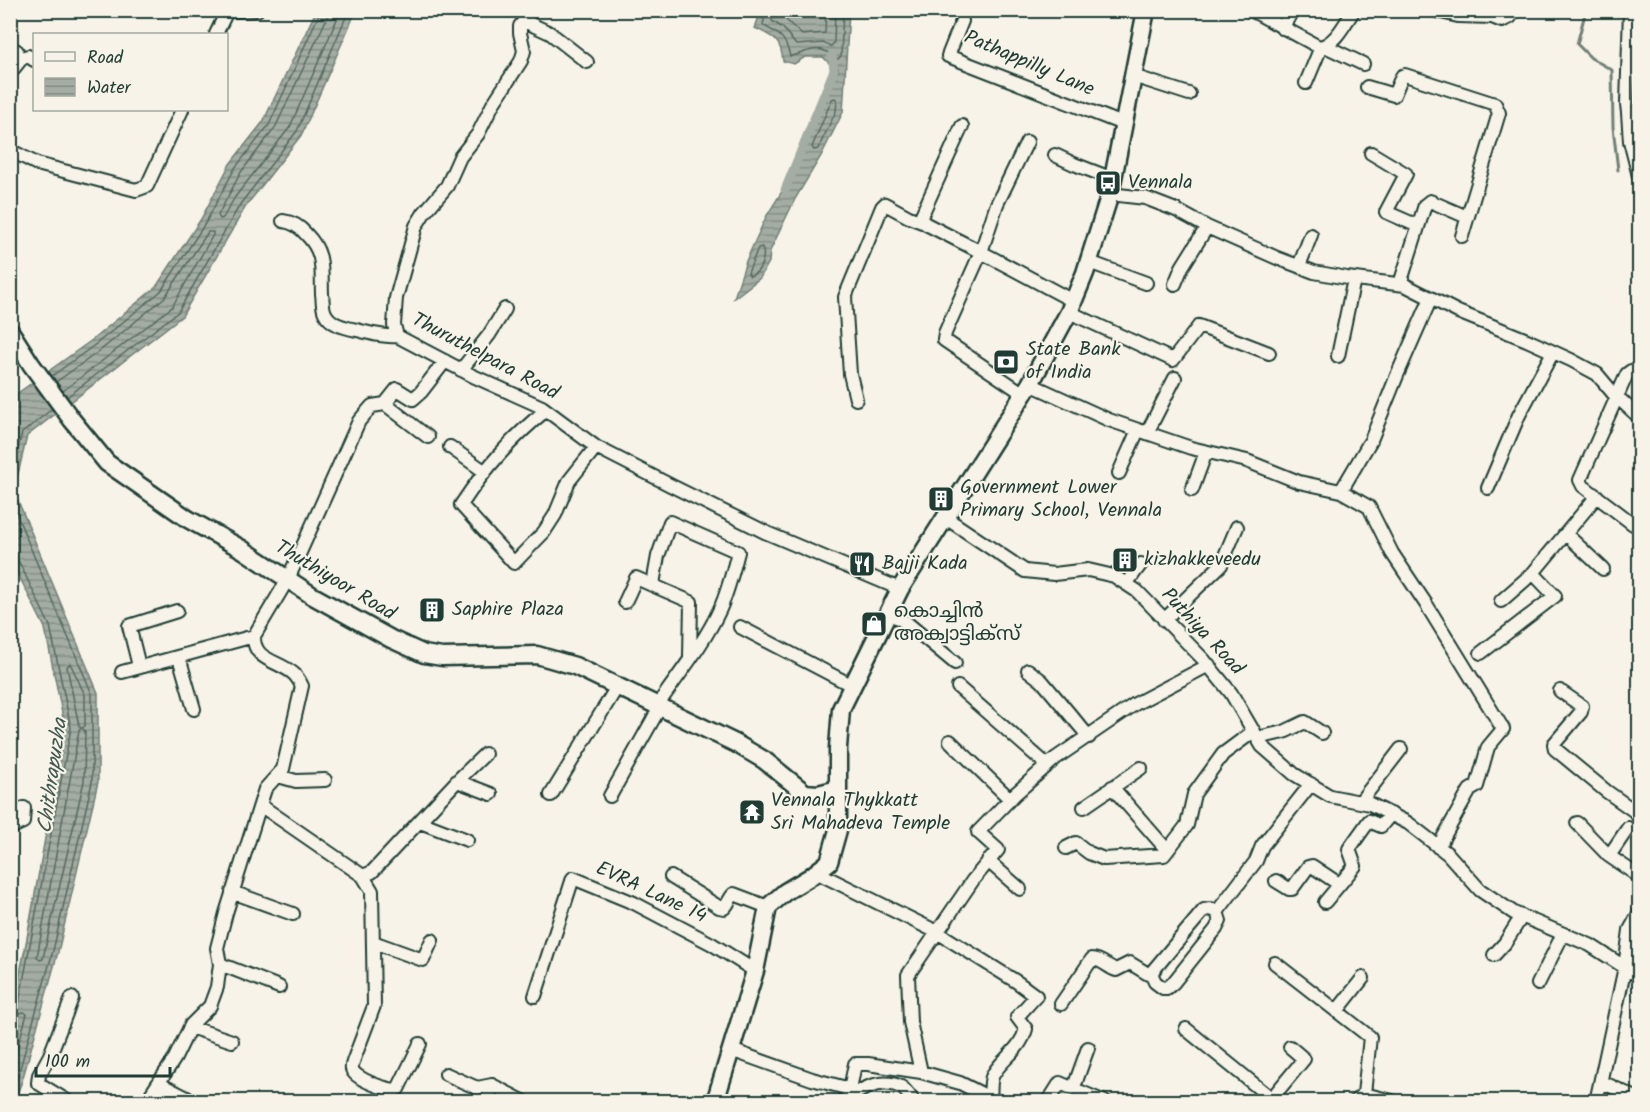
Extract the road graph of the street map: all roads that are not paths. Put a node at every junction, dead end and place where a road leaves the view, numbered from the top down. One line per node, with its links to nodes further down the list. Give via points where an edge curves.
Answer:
1 (257, 10): 13 (street, via 227,11)
2 (532, 10): 10 (street)
3 (1146, 10): 19 (main road)
4 (1251, 10): 12 (street)
5 (1293, 10): 12 (street)
6 (1354, 10): 14 (street)
7 (1432, 10): 8 (street, via 1502,21)
8 (1515, 10)
9 (1630, 10): 24 (street, via 1627,82)
10 (524, 21): 16 (street, via 550,33); 51 (street, Thuruthelpara Road, via 520,26 524,51 521,62 460,157 447,186 416,226 396,298)
11 (962, 21): 25 (street, Pathappilly Lane, via 948,56)
12 (1282, 28): 14 (street)
13 (216, 33)
14 (1323, 46): 17 (street); 20 (street)
15 (33, 60): 18 (street, via 22,58)
16 (587, 62)
17 (1363, 64)
18 (10, 74)
19 (1133, 76): 22 (street); 25 (main road)
20 (1306, 83)
21 (1367, 87): 33 (street, via 1394,95 1405,75 1495,104 1499,113)
22 (1189, 94)
23 (182, 111): 28 (street, via 147,186 136,190 37,164)
24 (1634, 114): 31 (street, via 1630,141)
25 (1123, 124): 32 (main road)
26 (962, 126): 35 (street, via 923,210)
27 (1027, 142): 40 (street, via 997,204)
28 (10, 150)
29 (1371, 153): 36 (street, via 1406,174 1386,212)
30 (1055, 155): 32 (street)
31 (1640, 180)
32 (1112, 186): 37 (street, via 1176,210); 41 (main road)
33 (1467, 217): 36 (street, via 1430,201); 39 (street)
34 (283, 221): 51 (street, via 304,231 316,245 321,259 325,314 343,326)
35 (922, 222): 40 (street); 61 (street, via 885,204 845,297 850,374)
36 (1418, 226): 46 (street)
37 (1207, 227): 42 (street); 45 (street)
38 (1311, 235): 42 (street)
39 (1462, 236)
40 (981, 252): 48 (street); 59 (street, via 944,340)
41 (1089, 262): 44 (street); 48 (main road)
42 (1299, 266): 43 (street)
43 (1354, 279): 46 (street); 54 (street)
44 (1146, 283)
45 (1174, 284)
46 (1400, 284): 47 (street)
47 (1431, 298): 52 (street); 74 (street, via 1371,440)
48 (1071, 306): 53 (street, via 1173,360 1199,326); 59 (main road)
49 (505, 309): 56 (street)
50 (10, 331): 83 (main road, Thuthiyoor Road, via 107,463 188,519)
51 (397, 336): 55 (street, Thuruthelpara Road)
52 (1553, 352): 60 (street, via 1597,374); 72 (street, via 1519,415)
53 (1269, 353)
54 (1338, 356)
55 (445, 361): 56 (street, Thuruthelpara Road); 62 (street, via 413,399 397,389)
56 (461, 370): 63 (street, Thuruthelpara Road)
57 (1640, 374): 60 (street, via 1627,374)
58 (1175, 378): 65 (street)
59 (1027, 389): 65 (street); 76 (main road)
60 (1617, 397): 64 (street); 75 (street, via 1580,480)
61 (856, 399)
62 (385, 404): 66 (street); 83 (street, via 372,406 359,421)
63 (546, 410): 68 (street, Thuruthelpara Road); 70 (street, via 518,433)
64 (1640, 418)
65 (1143, 432): 69 (street); 71 (street)
66 (428, 437)
67 (450, 447): 70 (street)
68 (596, 447): 70 (street, via 569,481 544,532 514,563 461,504); 86 (street, Thuruthelpara Road, via 767,532)
69 (1206, 452): 73 (street); 74 (street, via 1247,461 1299,482)
70 (484, 471)
71 (1119, 473)
72 (1488, 488)
73 (1192, 490)
74 (1341, 491): 139 (street, via 1370,507 1392,553 1503,729 1488,747 1477,786 1470,790)
75 (1597, 496): 77 (street); 79 (street)
76 (946, 518): 85 (street, Puthiya Road, via 1025,571 1054,574 1088,570 1114,576); 86 (main road)
77 (1633, 524)
78 (1238, 527): 91 (street, via 1221,566)
79 (1566, 534): 81 (street); 82 (street)
80 (1141, 564): 85 (street)
81 (1603, 569)
82 (1533, 573): 87 (street); 96 (street, via 1555,596)
83 (288, 579): 95 (street); 105 (main road, Thuthiyoor Road, via 381,634 424,654 537,655 575,666)
84 (653, 584): 88 (street, via 636,578); 92 (street, via 691,602); 94 (street, via 657,556 670,522 738,552 726,594)
85 (1126, 584): 91 (street, Puthiya Road)
86 (900, 590): 90 (main road)
87 (1501, 601)
88 (626, 602)
89 (177, 611): 100 (street, via 129,626)
90 (889, 613): 99 (street); 104 (main road)
91 (1164, 620): 101 (street, Puthiya Road)
92 (691, 625): 94 (street); 98 (street)
93 (740, 627): 104 (street)
94 (708, 630): 98 (street)
95 (254, 636): 97 (street); 118 (street, via 253,645 258,653 295,675 302,686 283,769)
96 (1480, 653)
97 (179, 657): 100 (street); 109 (street)
98 (690, 658): 108 (street)
99 (955, 663)
100 (139, 666): 103 (street)
101 (1209, 666): 111 (street, Puthiya Road, via 1232,693); 112 (street, via 1135,704)
102 (1028, 670): 112 (street)
103 (122, 672)
104 (853, 686): 123 (main road, via 841,709)
105 (617, 687): 108 (main road, Thuthiyoor Road); 125 (street)
106 (958, 687): 116 (street)
107 (1560, 691): 133 (street, via 1582,706 1554,744 1555,749)
108 (658, 707): 123 (main road, Thuthiyoor Road, via 735,743 764,760 805,793); 126 (street)
109 (194, 709)
110 (1323, 733): 111 (street, via 1305,722 1284,732)
111 (1255, 734): 121 (street, Puthiya Road, via 1262,746); 141 (street, via 1223,754 1194,794 1187,825)
112 (1089, 737): 116 (street)
113 (950, 741): 127 (street)
114 (1401, 749): 128 (street)
115 (485, 754): 120 (street)
116 (1047, 765): 127 (street)
117 (1141, 768): 122 (street)
118 (278, 776): 119 (street, via 296,781); 129 (street, via 265,789)
119 (325, 780)
120 (457, 781): 124 (street); 134 (street)
121 (1311, 784): 128 (street, Puthiya Road, via 1330,796); 154 (street)
122 (1112, 787): 130 (street); 141 (street)
123 (838, 789): 144 (main road, via 838,830 829,862)
124 (491, 794)
125 (551, 795)
126 (610, 796)
127 (1010, 799): 143 (street, via 978,832 998,850)
128 (1360, 802): 132 (street, Puthiya Road)
129 (260, 805): 145 (street); 151 (street)
130 (1084, 807)
131 (24, 808): 136 (street, via 23,822)
132 (1391, 814): 139 (street, Puthiya Road); 149 (street, via 1380,826 1370,821 1348,849 1355,866)
133 (1640, 815)
134 (420, 822): 138 (street); 145 (street, via 372,872)
135 (1576, 823): 142 (street)
136 (10, 828)
137 (1628, 828): 142 (street)
138 (467, 840)
139 (1438, 847): 157 (street, Puthiya Road, via 1480,891)
140 (1066, 848): 141 (street, via 1076,843 1104,859 1164,855)
141 (1167, 850)
142 (1609, 856): 147 (street)
143 (988, 861): 150 (street); 158 (street)
144 (816, 872): 153 (main road); 158 (street)
145 (363, 876): 161 (street, via 372,891)
146 (671, 877): 153 (street, via 719,907 724,908 734,894)
147 (1640, 877)
148 (1276, 881): 149 (street, via 1292,889 1312,866)
149 (1339, 885): 152 (street)
150 (1020, 889)
151 (232, 892): 156 (street); 164 (street, via 217,948)
152 (1324, 902)
153 (768, 907): 166 (main road)
154 (1217, 912): 167 (street, via 1204,910); 167 (street, via 1220,921 1216,929 1173,983 1163,988)
155 (1640, 912): 165 (street, via 1630,930)
156 (292, 914)
157 (1522, 916): 159 (street, Puthiya Road); 162 (street)
158 (937, 932): 183 (street, via 908,975 910,1022); 190 (street, via 1036,996 1017,1017 1026,1029 1017,1048 992,1077)
159 (1563, 934): 165 (street, Puthiya Road); 170 (street)
160 (432, 940): 161 (street, via 423,960)
161 (373, 942): 179 (street, via 374,1006 352,1071 391,1090 398,1089)
162 (1494, 955)
163 (1275, 963): 175 (street)
164 (220, 964): 171 (street); 176 (street, via 210,1006)
165 (1625, 967): 168 (street, Puthiya Road); 185 (street)
166 (755, 971): 172 (street, EVRA Lane 14, via 634,903 573,879); 182 (main road)
167 (1151, 973): 174 (street, via 1130,963 1116,970 1092,959)
168 (1640, 977)
169 (1362, 978): 175 (street)
170 (1538, 984)
171 (279, 987)
172 (535, 996)
173 (72, 998): 193 (street, via 38,1083)
174 (1061, 1004)
175 (1337, 1011): 189 (street, via 1370,1037)
176 (190, 1027): 178 (street); 186 (street)
177 (1186, 1029): 191 (street)
178 (232, 1041)
179 (420, 1044)
180 (1290, 1047): 191 (street, via 1304,1059)
181 (1088, 1048): 188 (street)
182 (731, 1050): 183 (street, via 850,1089 855,1064); 198 (main road)
183 (921, 1072): 190 (street, via 960,1083)
184 (446, 1074): 187 (street, via 477,1088)
185 (1602, 1082): 192 (street); 204 (street)
186 (160, 1084): 194 (street); 195 (street)
187 (492, 1085): 196 (street); 197 (street)
188 (1074, 1088): 201 (street, via 1060,1083); 202 (street)
189 (1359, 1097): 203 (street)
190 (994, 1099)
191 (1274, 1100)
192 (1640, 1100)
193 (69, 1101)
194 (146, 1101)
195 (195, 1101)
196 (487, 1101)
197 (525, 1101)
198 (715, 1101)
199 (841, 1101): 200 (street, via 860,1089 885,1084 902,1088)
200 (914, 1101)
201 (1048, 1101)
202 (1105, 1101)
203 (1392, 1101)
204 (1596, 1101)

